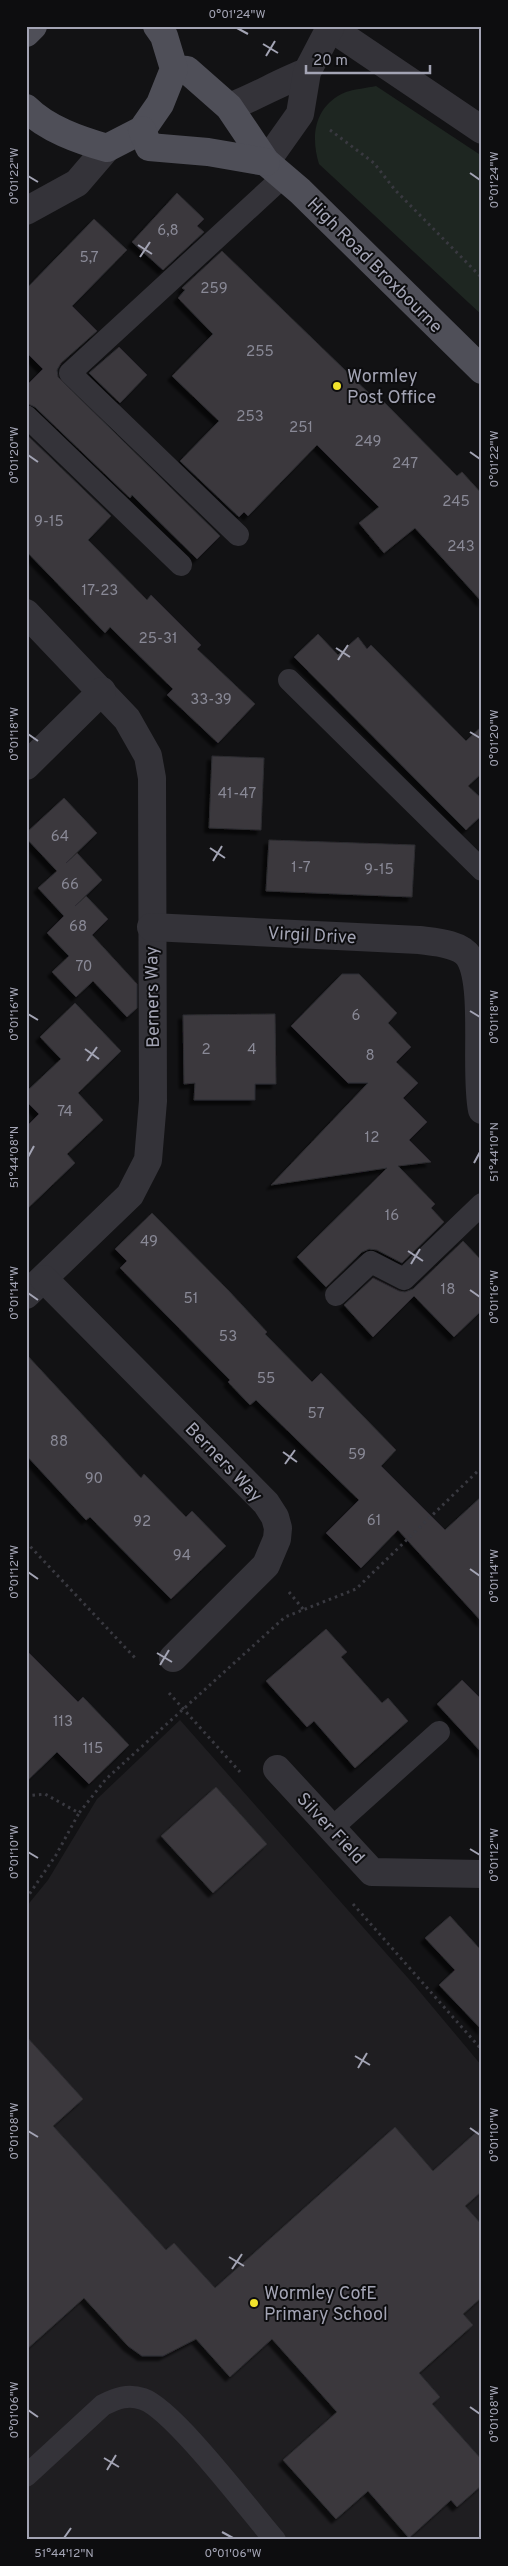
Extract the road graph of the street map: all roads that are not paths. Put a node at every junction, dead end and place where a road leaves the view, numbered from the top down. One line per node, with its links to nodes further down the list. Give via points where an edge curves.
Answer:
1 (33, 26): 4 (main road)
2 (157, 26): 5 (main road, via 164,36)
3 (331, 27): 6 (street); 10 (street)
4 (26, 33)
5 (174, 68): 7 (main road, High Road Broxbourne, via 187,70); 9 (main road, via 160,104)
6 (308, 72): 7 (street); 12 (street, via 300,114)
7 (229, 107): 12 (main road, High Road Broxbourne)
8 (26, 108): 11 (main road, via 57,129)
9 (142, 130): 11 (main road); 12 (main road, via 149,147 208,152)
10 (482, 130)
11 (107, 148): 13 (street, via 77,183)
12 (275, 169): 14 (main road, High Road Broxbourne); 16 (lane, via 70,373)
13 (26, 211)
14 (482, 370)
15 (26, 416): 17 (lane)
16 (238, 535)
17 (181, 566)
18 (26, 613): 20 (street, Berners Way)
19 (289, 680): 22 (lane)
20 (102, 690): 21 (street); 23 (street, Berners Way, via 127,719 148,756 152,778)
21 (30, 755)
22 (482, 870)
23 (151, 927): 24 (street, Virgil Drive, via 419,940); 27 (street, Berners Way, via 153,1101 148,1160 130,1195)
24 (475, 951): 25 (street, Virgil Drive, via 478,1092)
25 (482, 1110)
26 (482, 1204): 28 (lane, via 404,1279 371,1262)
27 (35, 1287): 29 (street, Berners Way, via 266,1503 275,1517 277,1539 266,1565)
28 (336, 1295)
29 (173, 1658)
30 (439, 1732): 32 (lane)
31 (277, 1769): 32 (street, Silver Field)
32 (332, 1828): 33 (street, Silver Field, via 372,1872)
33 (482, 1874)
34 (26, 2476): 35 (lane, via 103,2405 117,2398 132,2396 158,2407 178,2426)
35 (275, 2540)

